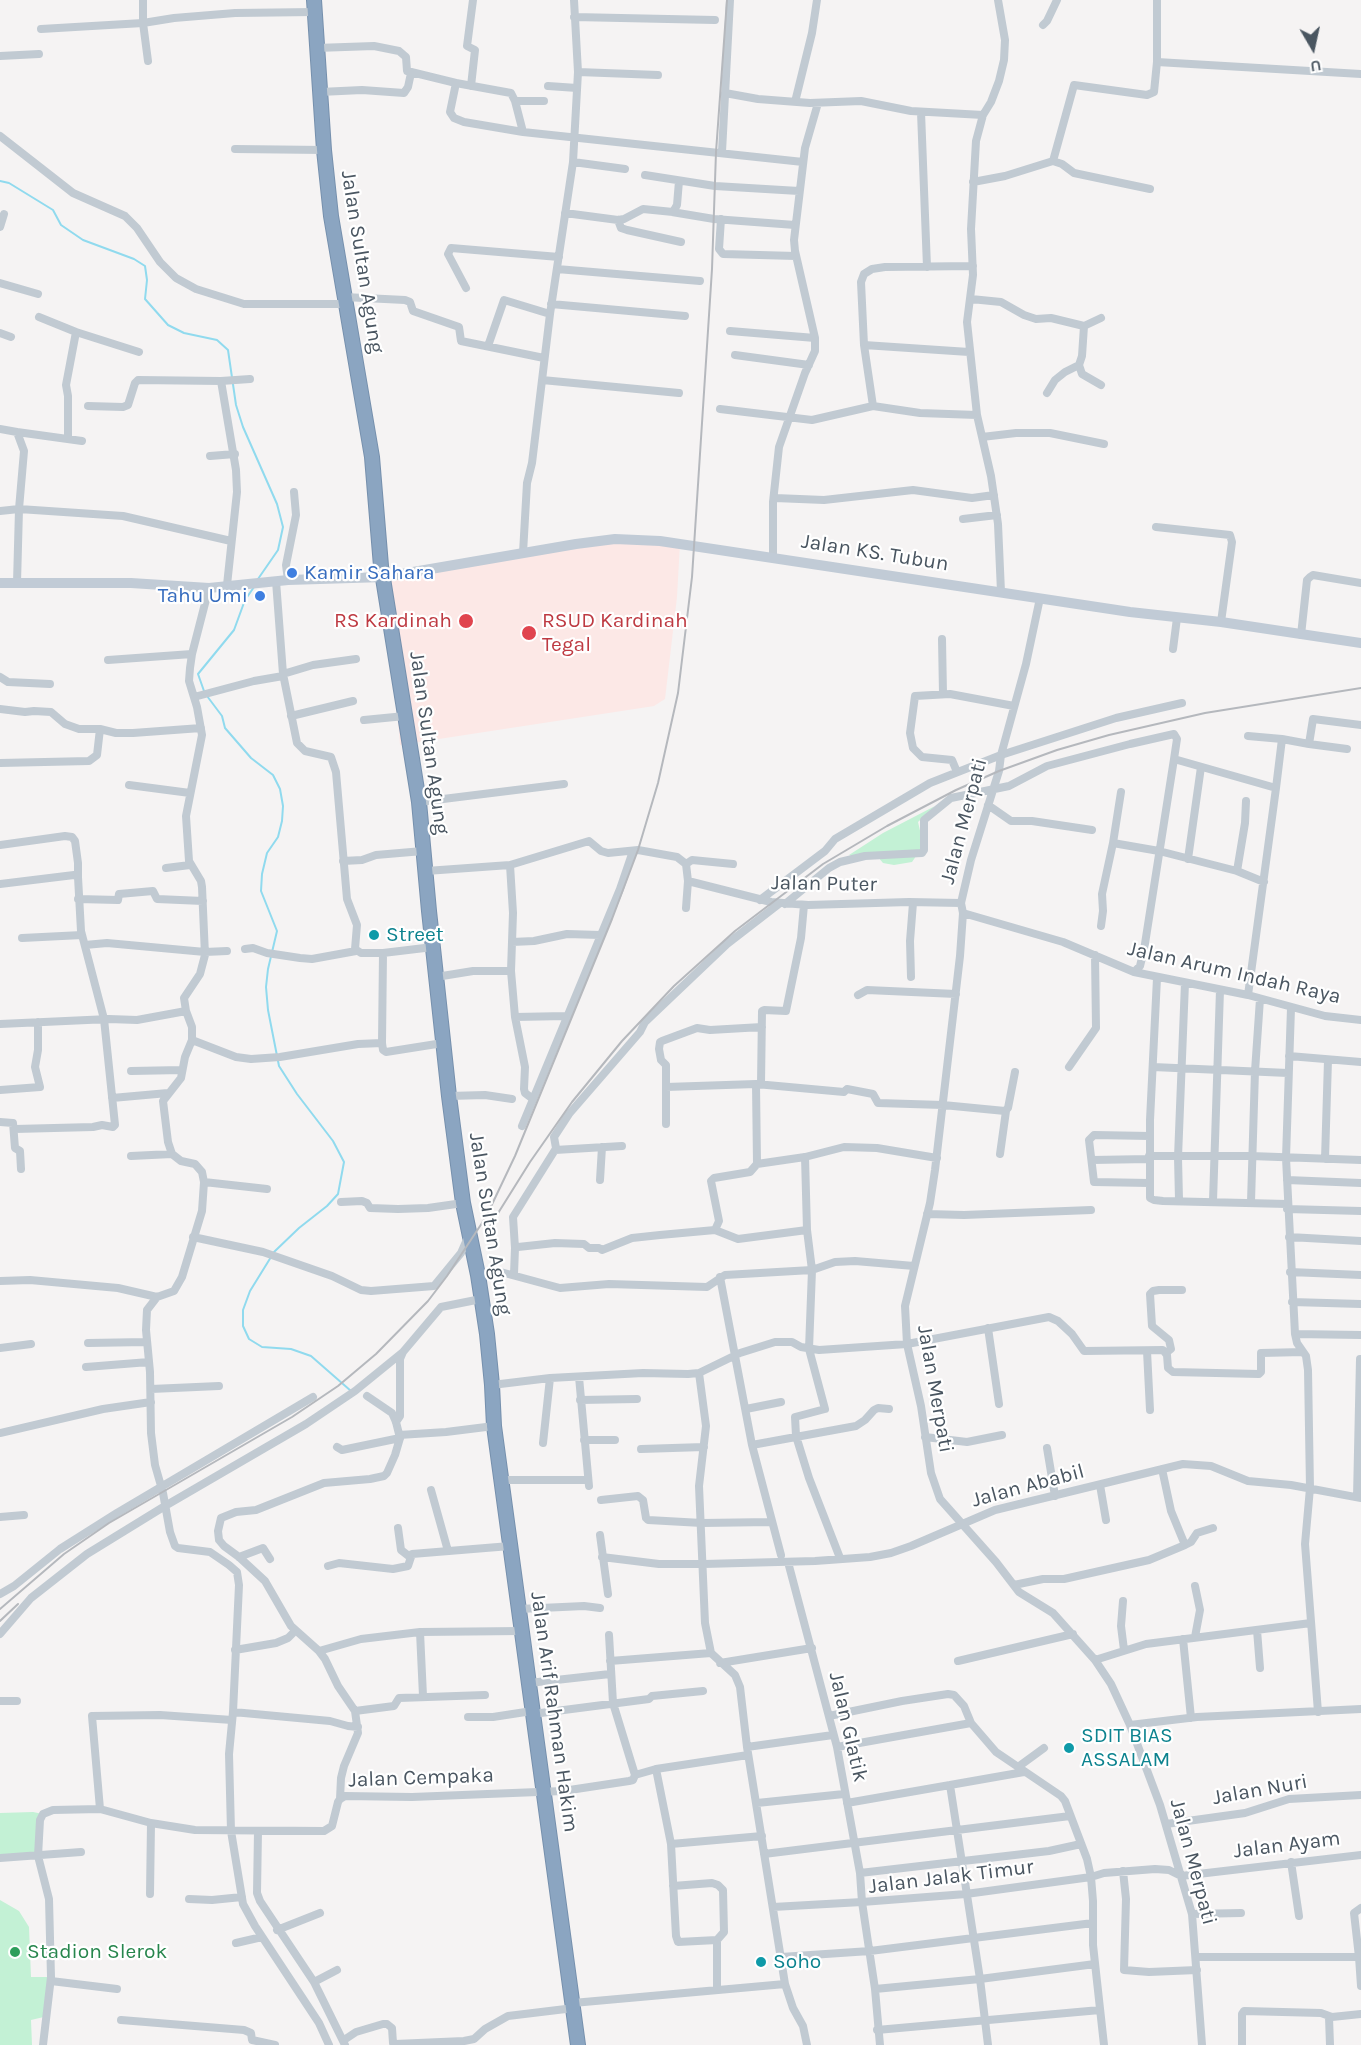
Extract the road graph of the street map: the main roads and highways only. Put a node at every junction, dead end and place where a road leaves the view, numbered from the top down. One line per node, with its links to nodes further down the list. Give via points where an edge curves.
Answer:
1 (314, 6): 2 (highway, Jalan Sultan Agung, via 330,207 372,457)
2 (384, 577): 3 (main road, Jalan KS. Tubun, via 288,580 209,588 131,583); 4 (main road, Jalan KS. Tubun, via 615,539 660,541); 5 (highway, Jalan Sultan Agung, via 419,802 449,1096)
3 (0, 583)
4 (1361, 643)
5 (492, 1385): 6 (highway, Jalan Arif Rahman Hakim, via 520,1630)
6 (578, 2045)

